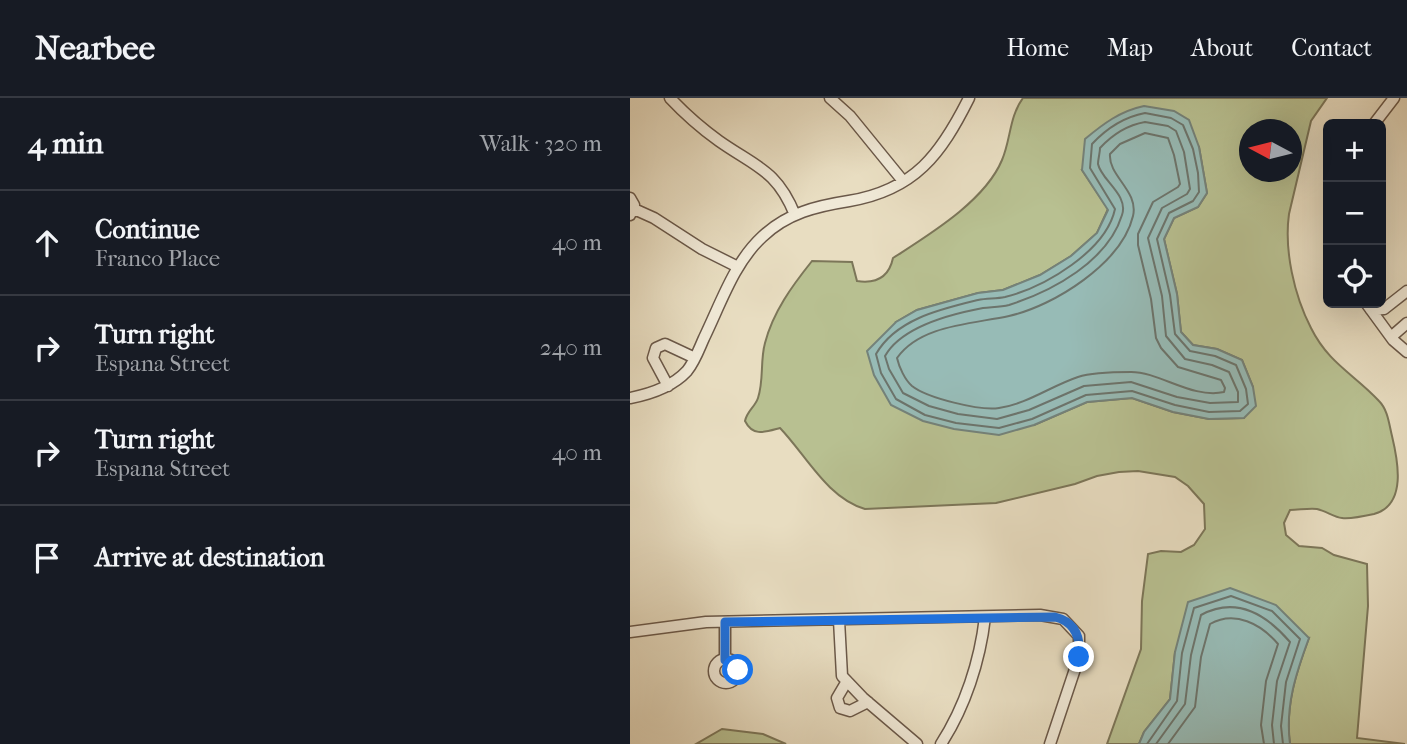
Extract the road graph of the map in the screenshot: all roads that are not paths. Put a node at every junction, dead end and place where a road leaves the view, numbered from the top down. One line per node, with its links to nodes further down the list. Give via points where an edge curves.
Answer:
1 (670, 98): 8 (street, via 705,131 774,178)
2 (830, 98): 6 (street)
3 (969, 98): 6 (street, via 936,155)
4 (1394, 98): 5 (street)
5 (1378, 119)
6 (903, 181): 8 (street, via 870,196)
7 (631, 207): 9 (street)
8 (795, 215): 9 (street, via 762,236)
9 (738, 267): 16 (street)
10 (1407, 291): 11 (street)
11 (1386, 307)
12 (1370, 308): 14 (street)
13 (1407, 323): 14 (street)
14 (1391, 337): 15 (street)
15 (1407, 352)
16 (695, 358): 17 (street); 17 (street, via 665,344 656,348 653,358)
17 (668, 386): 18 (street)
18 (630, 398)
19 (985, 617): 20 (street); 27 (street, via 978,660); 28 (street, via 1055,617 1071,624 1079,636 1079,657)
20 (839, 620): 21 (street); 24 (street, via 840,667)
21 (725, 622): 22 (street); 23 (street)
22 (630, 632)
23 (725, 660)
24 (847, 681): 25 (street); 25 (street, via 837,698 840,708 850,711)
25 (868, 702): 26 (street)
26 (917, 744)
27 (941, 744)
28 (1050, 744)

